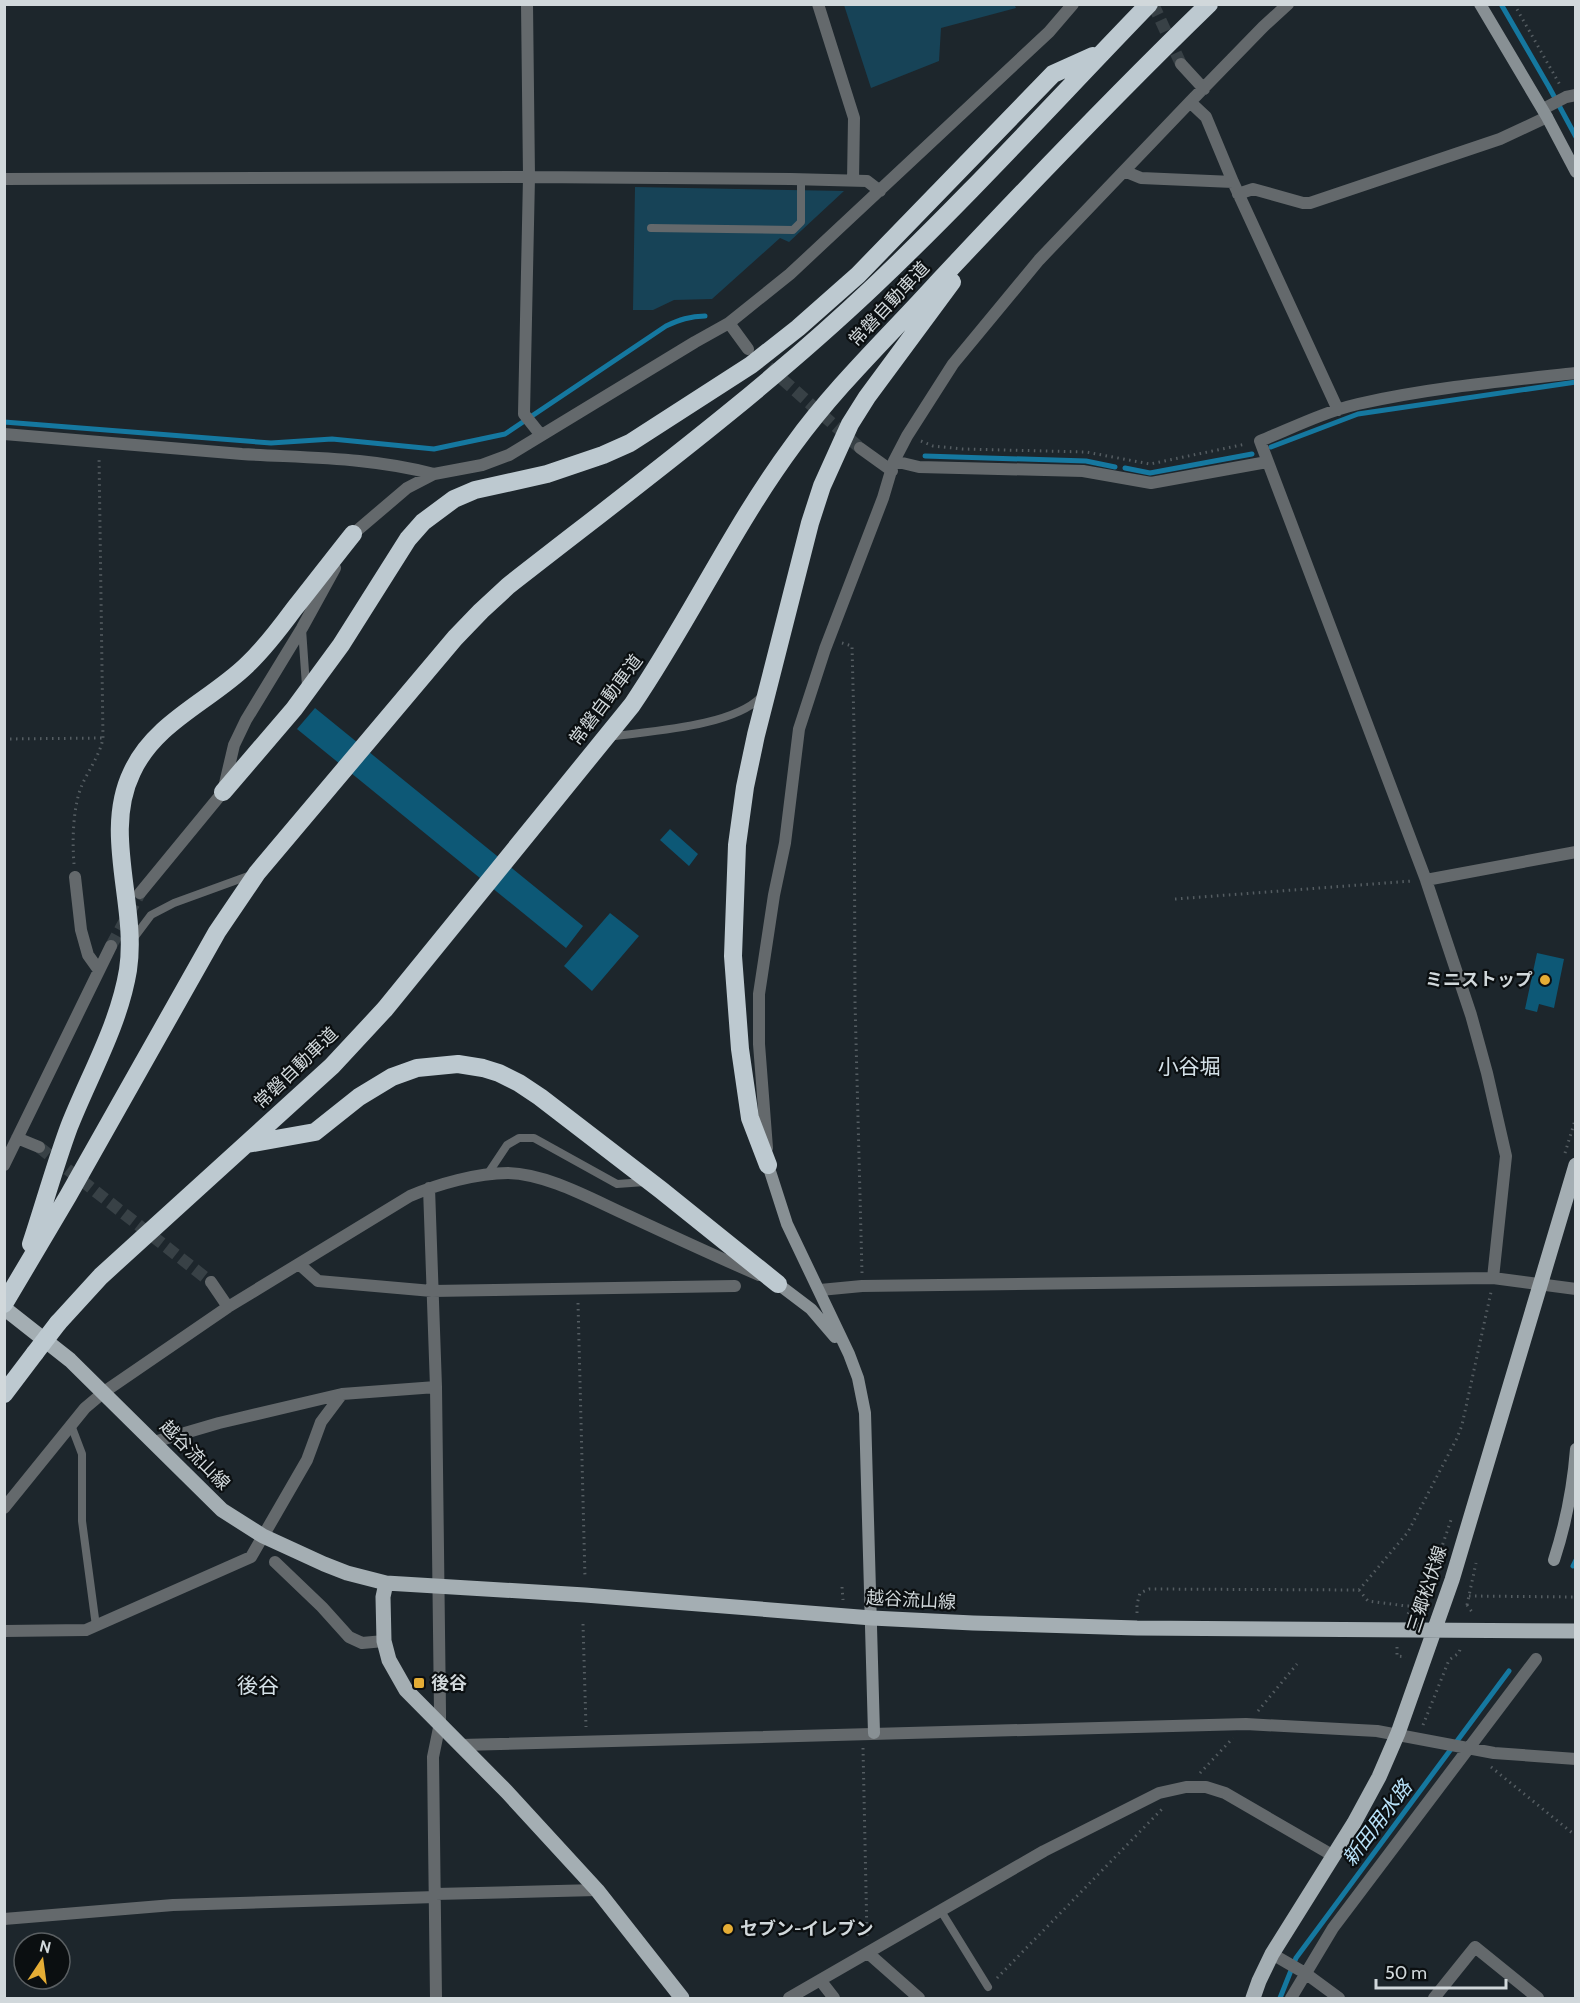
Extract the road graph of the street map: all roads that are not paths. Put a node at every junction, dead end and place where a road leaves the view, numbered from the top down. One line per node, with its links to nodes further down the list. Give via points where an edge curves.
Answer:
1 (527, 4): 16 (street)
2 (818, 4): 19 (street, via 854,118)
3 (1073, 4): 21 (street, via 1049,32)
4 (1149, 4): 8 (highway, 常磐自動車道)
5 (1209, 4): 22 (highway, 常磐自動車道)
6 (1288, 4): 10 (street)
7 (1480, 4): 13 (street)
8 (1103, 51): 37 (highway, via 1053,74 858,275 750,366 630,443 547,474 475,490 440,508 408,539); 41 (highway, 常磐自動車道, via 873,287 684,448 481,611)
9 (1181, 64): 10 (street)
10 (1203, 88): 12 (street)
11 (1571, 96): 13 (street)
12 (1190, 102): 14 (street); 20 (street, via 1206,117)
13 (1545, 113): 15 (street); 20 (street, via 1500,139 1310,203)
14 (1124, 171): 20 (street, via 1141,178); 32 (street, via 1039,260 953,364 907,436)
15 (1575, 172)
16 (529, 177): 17 (street); 18 (street); 29 (street, via 524,414)
17 (4, 179)
18 (801, 179): 19 (street); 23 (lane, via 801,222 793,230)
19 (853, 181): 21 (street, via 867,181)
20 (1236, 188): 27 (street)
21 (880, 191): 24 (street)
22 (1007, 208): 36 (highway, via 850,424 810,523); 38 (highway, 常磐自動車道, via 825,404 793,444 759,493 660,664)
23 (651, 228)
24 (729, 323): 25 (street); 29 (street)
25 (748, 349)
26 (1575, 373): 27 (street, via 1469,385)
27 (1338, 410): 31 (street, via 1260,441)
28 (4, 434): 33 (street, via 245,454 334,457)
29 (540, 434): 33 (street, via 509,454 482,465)
30 (860, 448): 32 (street)
31 (1267, 462): 32 (street, via 1151,483 1083,471); 43 (street)
32 (893, 466): 53 (street, via 799,729 785,843 759,994)
33 (434, 474): 34 (street, via 407,488)
34 (353, 534): 35 (street); 45 (highway, via 247,665 176,719 131,772 124,793 121,858)
35 (302, 628): 37 (lane); 39 (street, via 234,745)
36 (768, 690): 38 (lane, via 735,713 705,723); 53 (highway, via 740,817 733,956 750,1118)
37 (305, 693): 39 (highway)
38 (607, 737): 49 (highway, 常磐自動車道, via 385,1009 332,1066)
39 (223, 792): 44 (street)
40 (1575, 852): 43 (street)
41 (258, 873): 45 (lane, via 151,915); 59 (highway, 常磐自動車道, via 187,982)
42 (75, 877): 47 (street, via 81,930 88,955)
43 (1426, 880): 58 (street, via 1471,1015 1506,1156)
44 (140, 893)
45 (131, 943): 59 (highway, via 128,971 111,1029 69,1129)
46 (111, 946): 47 (street)
47 (98, 969): 48 (street)
48 (17, 1138): 50 (street); 51 (street)
49 (247, 1144): 55 (highway, via 315,1132 392,1077 417,1068 458,1064 483,1068 519,1083); 73 (highway, 常磐自動車道, bridge, via 101,1276 58,1323)
50 (39, 1147)
51 (4, 1165)
52 (1575, 1165): 61 (main road, 三郷松伏線)
53 (768, 1166): 65 (street, via 787,1224)
54 (487, 1175): 55 (lane, via 507,1145 519,1138 534,1138 617,1184); 56 (street); 62 (street, via 510,1173 543,1179)
55 (650, 1182): 62 (highway)
56 (429, 1188): 57 (street); 66 (street)
57 (299, 1264): 66 (street, via 318,1281); 68 (street)
58 (1493, 1278): 61 (street); 65 (street, via 862,1286)
59 (18, 1282): 67 (highway, 常磐自動車道)
60 (212, 1282): 68 (street)
61 (1541, 1283): 64 (street); 87 (main road, 三郷松伏線)
62 (778, 1284): 70 (street, via 811,1309)
63 (735, 1286): 66 (street)
64 (1575, 1289)
65 (820, 1290): 70 (street)
66 (432, 1291): 71 (street)
67 (4, 1304)
68 (228, 1307): 72 (street)
69 (4, 1308): 72 (main road, 越谷流山線)
70 (849, 1354): 85 (street, via 865,1413)
71 (436, 1387): 74 (street); 84 (street)
72 (104, 1392): 75 (street); 76 (main road, 越谷流山線)
73 (4, 1394)
74 (342, 1394): 76 (street); 80 (street, via 321,1422 307,1460)
75 (71, 1425): 79 (street); 86 (lane, via 82,1454 82,1521)
76 (154, 1442): 80 (main road, 越谷流山線, via 222,1510)
77 (1575, 1449): 78 (street)
78 (1573, 1498): 81 (street)
79 (4, 1508)
80 (263, 1536): 83 (main road, 越谷流山線, via 347,1573); 86 (street, via 251,1557)
81 (1554, 1560)
82 (275, 1562): 90 (street, via 349,1637 362,1643)
83 (386, 1583): 84 (main road, 越谷流山線); 90 (main road, via 382,1597)
84 (438, 1587): 85 (main road, 越谷流山線); 92 (street)
85 (872, 1618): 87 (main road, 越谷流山線, via 1137,1628); 93 (street)
86 (96, 1626): 88 (street, via 86,1630)
87 (1435, 1630): 89 (main road, 越谷流山線); 94 (main road, 三郷松伏線)
88 (4, 1631)
89 (1575, 1631)
90 (384, 1641): 92 (main road, via 389,1660 406,1690)
91 (1536, 1659): 96 (street)
92 (440, 1724): 95 (main road); 100 (street, via 433,1756)
93 (868, 1733): 94 (street, via 1246,1724); 95 (street)
94 (1398, 1733): 96 (street); 98 (main road, 三郷松伏線, via 1380,1777)
95 (461, 1745): 99 (main road)
96 (1469, 1747): 97 (street); 105 (street)
97 (1575, 1759)
98 (1332, 1855): 101 (street, via 1225,1793 1206,1787 1181,1788 1159,1792 1044,1851); 104 (main road, 三郷松伏線)
99 (597, 1890): 100 (street); 109 (main road)
100 (435, 1895): 102 (street, via 173,1905); 108 (street)
101 (941, 1911): 103 (street); 107 (lane)
102 (4, 1919)
103 (868, 1953): 106 (street); 112 (street)
104 (1277, 1957): 105 (street); 113 (main road, 三郷松伏線, via 1258,1981)
105 (1302, 1970): 114 (street); 115 (street)
106 (820, 1980): 110 (street); 111 (street)
107 (988, 1987)
108 (436, 1998)
109 (682, 1998)
110 (789, 1998)
111 (834, 1998)
112 (919, 1998)
113 (1253, 1998)
114 (1291, 1998)
115 (1339, 1998)
116 (1434, 1998): 117 (street, via 1475,1947)
117 (1538, 1998)

